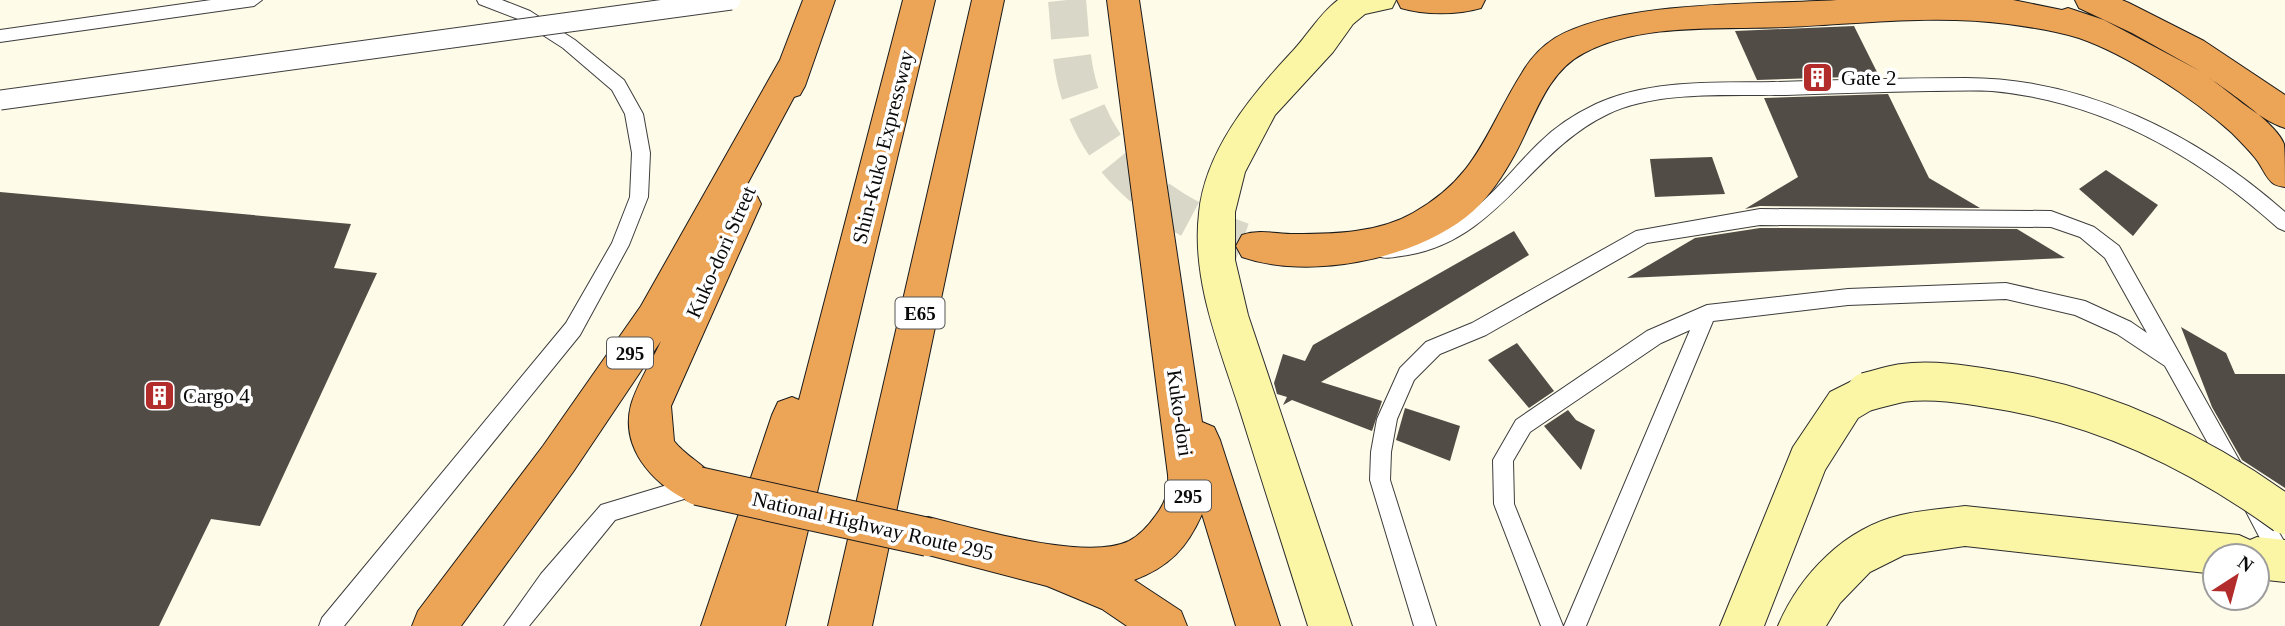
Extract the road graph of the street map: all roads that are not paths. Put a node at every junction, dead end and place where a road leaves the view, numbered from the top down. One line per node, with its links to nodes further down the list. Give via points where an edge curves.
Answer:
1 (254, 0): 13 (lane)
2 (485, 0): 30 (lane, via 524,15 569,44 618,85 634,114 640,153 639,197 620,245 573,329)
3 (731, 0): 15 (lane, bridge)
4 (819, 0): 14 (highway, Kuko-dori Street / 295)
5 (919, 0): 21 (highway, Shin-Kuko Expressway)
6 (988, 0): 35 (highway, E65)
7 (1123, 0): 23 (highway, 295)
8 (1380, 0): 38 (street, via 1357,3 1341,15 1263,106 1227,171 1217,212 1216,260 1229,315)
9 (1413, 0): 10 (highway)
10 (1469, 0)
11 (2014, 0): 12 (highway)
12 (2091, 14): 16 (highway, via 2163,32 2207,57); 17 (highway, via 2248,126); 20 (highway, via 2054,19 1938,7 1655,23 1591,35 1567,47 1547,65 1529,88 1499,153 1483,176 1442,215 1387,240)
13 (0, 36)
14 (797, 61): 25 (highway, Kuko-dori Street / 295, via 764,155 651,406 649,432 660,458); 31 (highway, 295, via 655,318)
15 (0, 100)
16 (2285, 114)
17 (2284, 171)
18 (2285, 223): 20 (lane, via 2254,193 2206,159 2098,109 2046,94 1994,85 1813,87 1658,94 1603,108 1559,135 1496,202 1454,234 1395,250)
19 (1255, 246): 20 (highway)
20 (1324, 251)
21 (846, 293): 33 (highway, via 791,417); 34 (highway)
22 (1707, 313): 24 (lane, via 1848,297 2006,291 2078,306 2124,328); 40 (lane, via 1654,337 1523,426 1503,460 1504,504); 41 (lane)
23 (1168, 324): 29 (highway, Kuko-dori / 295, via 1189,493 1177,521 1158,545 1134,560); 37 (highway, 295)
24 (2174, 361): 28 (lane); 39 (lane, via 2112,252 2087,232 2051,219 1760,217 1643,236 1479,329 1433,348 1407,374 1387,419 1380,480)
25 (698, 486): 29 (highway, National Highway Route 295 / 295, bridge); 32 (lane, via 608,512)
26 (2285, 515): 42 (street, bridge, via 2207,464 2095,411 2011,390 1901,383 1866,392 1844,405 1808,460)
27 (2201, 552): 43 (street, via 1965,526 1900,535 1855,557 1825,588)
28 (2275, 560)
29 (1048, 566): 36 (highway, 295, via 1117,594)
30 (330, 626)
31 (434, 626)
32 (515, 626)
33 (723, 626)
34 (763, 626)
35 (850, 626)
36 (1165, 626)
37 (1258, 626)
38 (1330, 626)
39 (1425, 626)
40 (1552, 626)
41 (1575, 626)
42 (1742, 626)
43 (1800, 626)

